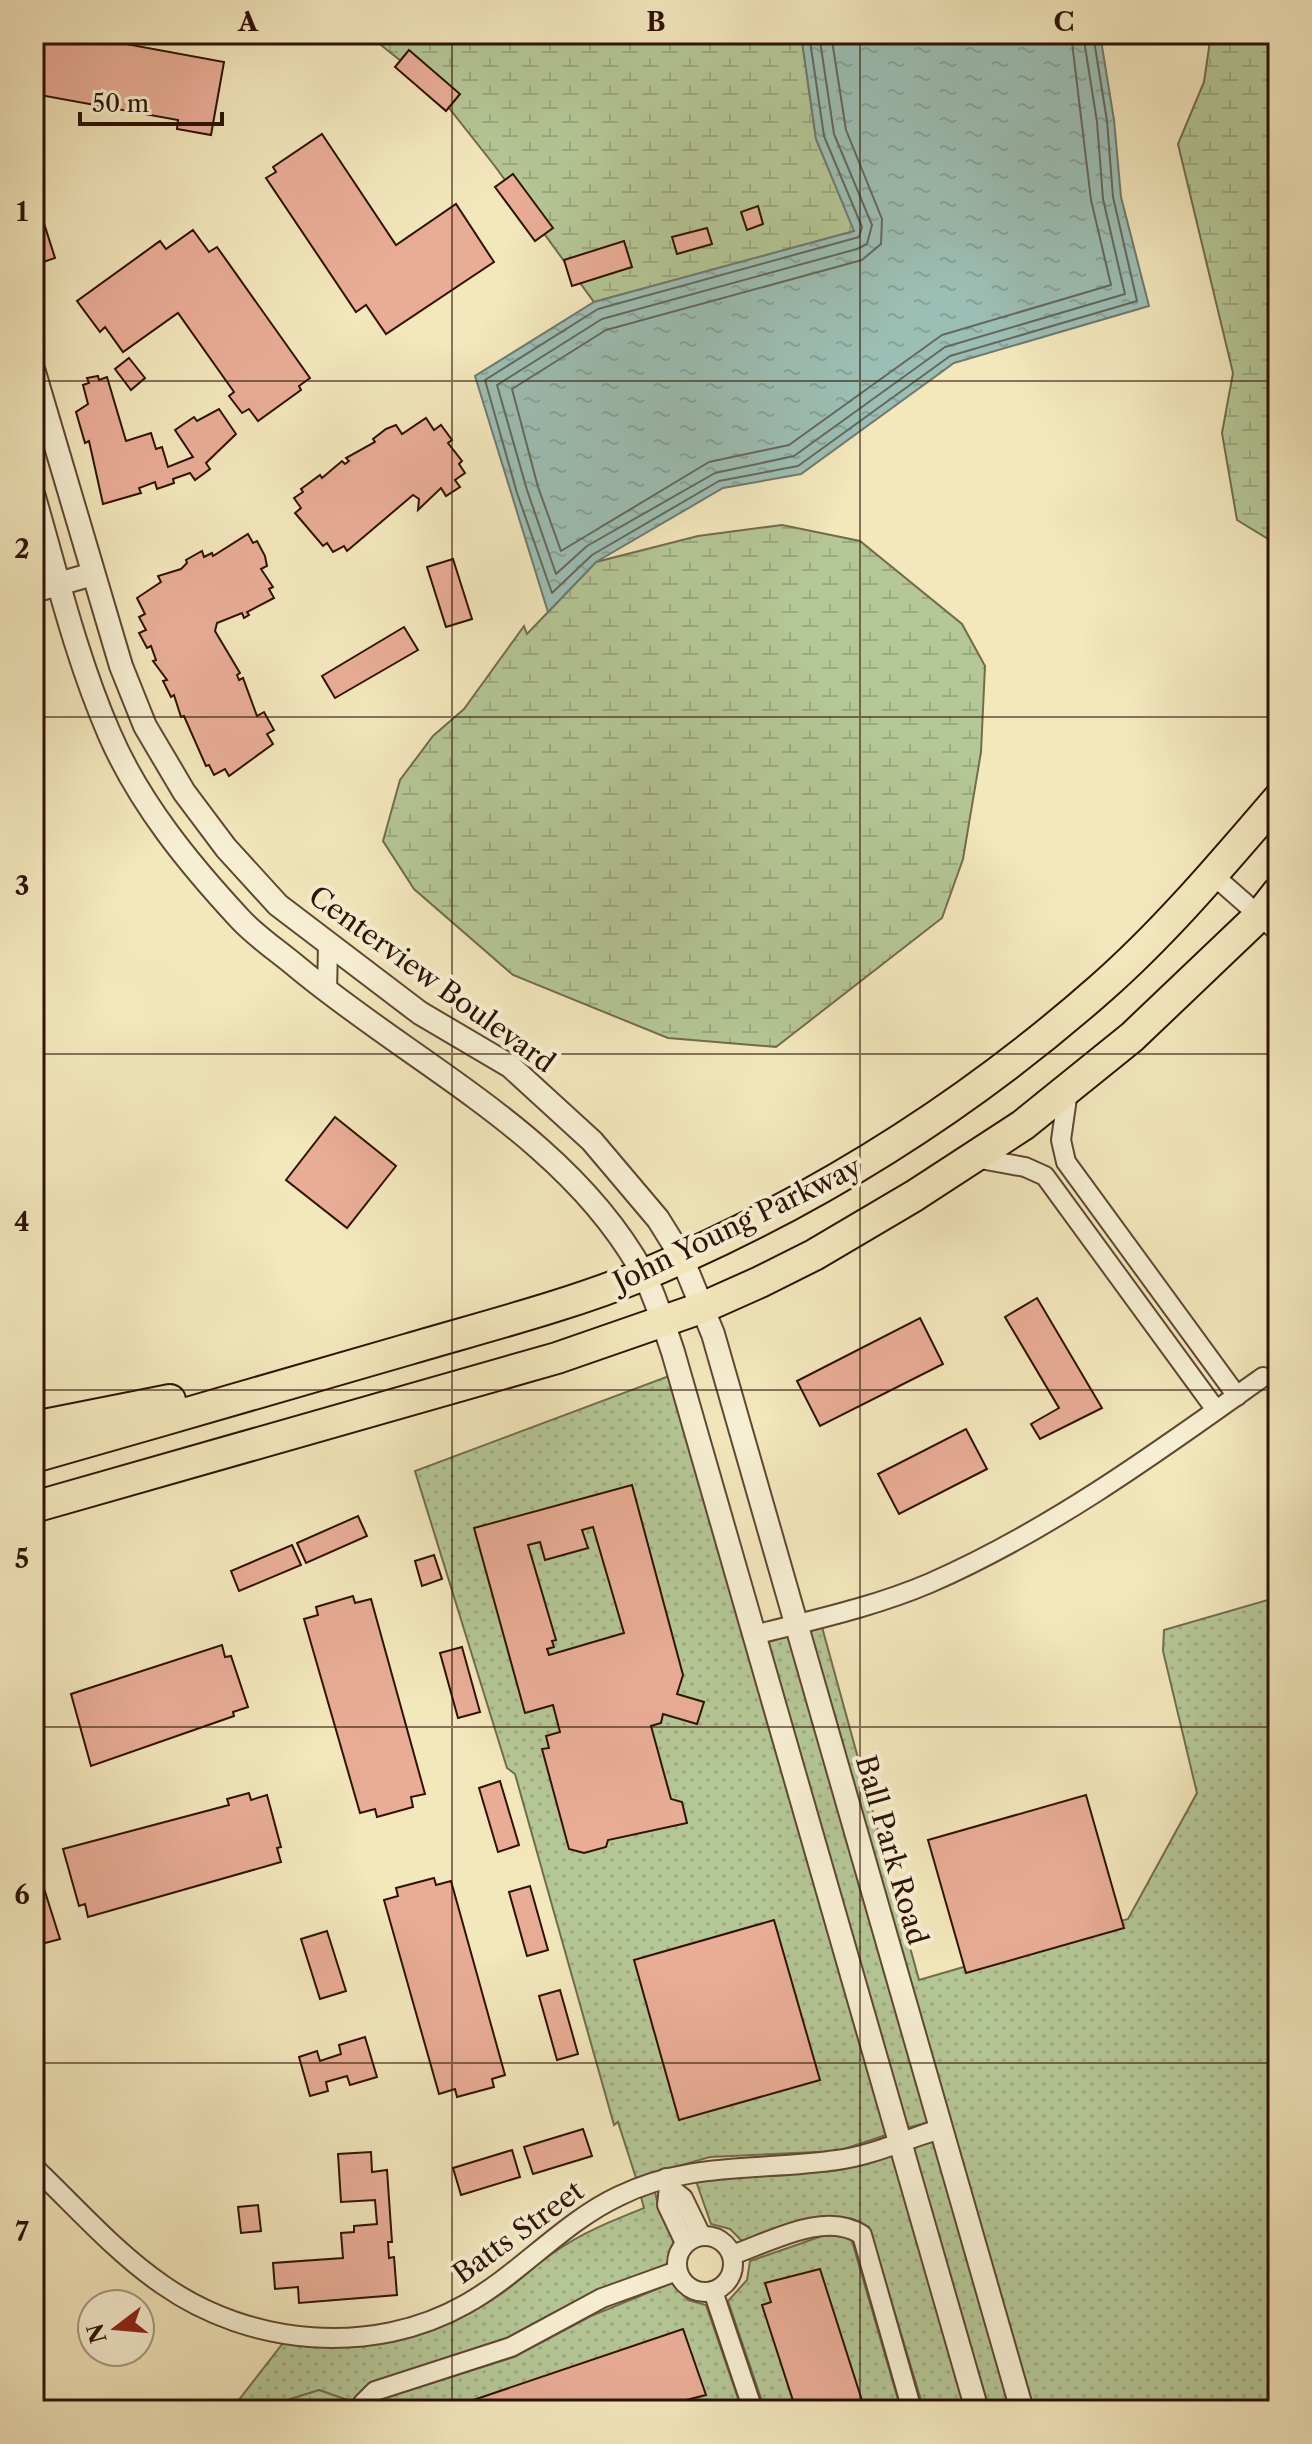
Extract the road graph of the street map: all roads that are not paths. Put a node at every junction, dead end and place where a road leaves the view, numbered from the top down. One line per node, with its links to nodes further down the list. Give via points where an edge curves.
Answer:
1 (34, 372): 3 (street, Centerview Boulevard)
2 (34, 497): 4 (street)
3 (83, 539): 4 (street); 5 (street, Centerview Boulevard)
4 (42, 552): 6 (street)
5 (93, 574): 6 (street); 11 (street, Centerview Boulevard, via 145,726 184,792 278,905)
6 (59, 584): 7 (street); 12 (street, via 110,736 165,832 243,922)
7 (34, 591)
8 (1278, 799): 9 (highway, John Young Parkway)
9 (1213, 875): 10 (street); 17 (highway, John Young Parkway, via 1102,987 981,1084 887,1149)
10 (1272, 913): 13 (highway, John Young Parkway)
11 (328, 945): 12 (street); 17 (street, Centerview Boulevard, via 420,1013 510,1066 592,1141 658,1219)
12 (327, 992): 18 (street, via 498,1114 599,1211)
13 (1068, 1091): 14 (highway, John Young Parkway); 15 (street, via 1061,1140 1066,1162)
14 (975, 1158): 16 (street, via 1045,1176); 19 (highway, John Young Parkway, via 814,1255)
15 (1101, 1211): 16 (street); 23 (street)
16 (1082, 1225): 24 (street)
17 (681, 1256): 18 (highway, John Young Parkway); 19 (street, Centerview Boulevard)
18 (644, 1274): 20 (street); 21 (highway, John Young Parkway)
19 (704, 1307): 20 (highway, John Young Parkway); 30 (street, Ball Park Road)
20 (663, 1322): 27 (highway, John Young Parkway, via 544,1362); 31 (street)
21 (376, 1359): 25 (highway); 26 (highway, John Young Parkway)
22 (1263, 1377): 23 (street)
23 (1237, 1396): 24 (street)
24 (1216, 1410): 30 (street, via 987,1555 892,1597)
25 (34, 1427)
26 (34, 1457)
27 (78, 1495): 28 (highway, John Young Parkway); 29 (highway)
28 (34, 1507)
29 (34, 1519)
30 (796, 1624): 31 (street); 32 (street, Ball Park Road)
31 (754, 1635): 33 (street)
32 (941, 2129): 33 (street, Batts Street); 44 (street, Ball Park Road)
33 (899, 2141): 35 (street, Batts Street, via 840,2160 711,2168); 43 (street)
34 (34, 2167): 35 (street, Batts Street, via 163,2285 210,2311 263,2330 314,2339 407,2329 451,2312 494,2287 583,2217 619,2196)
35 (667, 2183): 36 (street, via 667,2205)
36 (693, 2239): 37 (street, via 717,2238); 38 (street, via 676,2261)
37 (732, 2255): 39 (street, via 728,2281); 42 (street, via 827,2224 849,2226 862,2235)
38 (677, 2271): 39 (street, via 691,2289); 40 (street, via 602,2298 511,2347 375,2391)
39 (713, 2291): 41 (street)
40 (363, 2410)
41 (753, 2410)
42 (912, 2410)
43 (977, 2410)
44 (1022, 2410)

